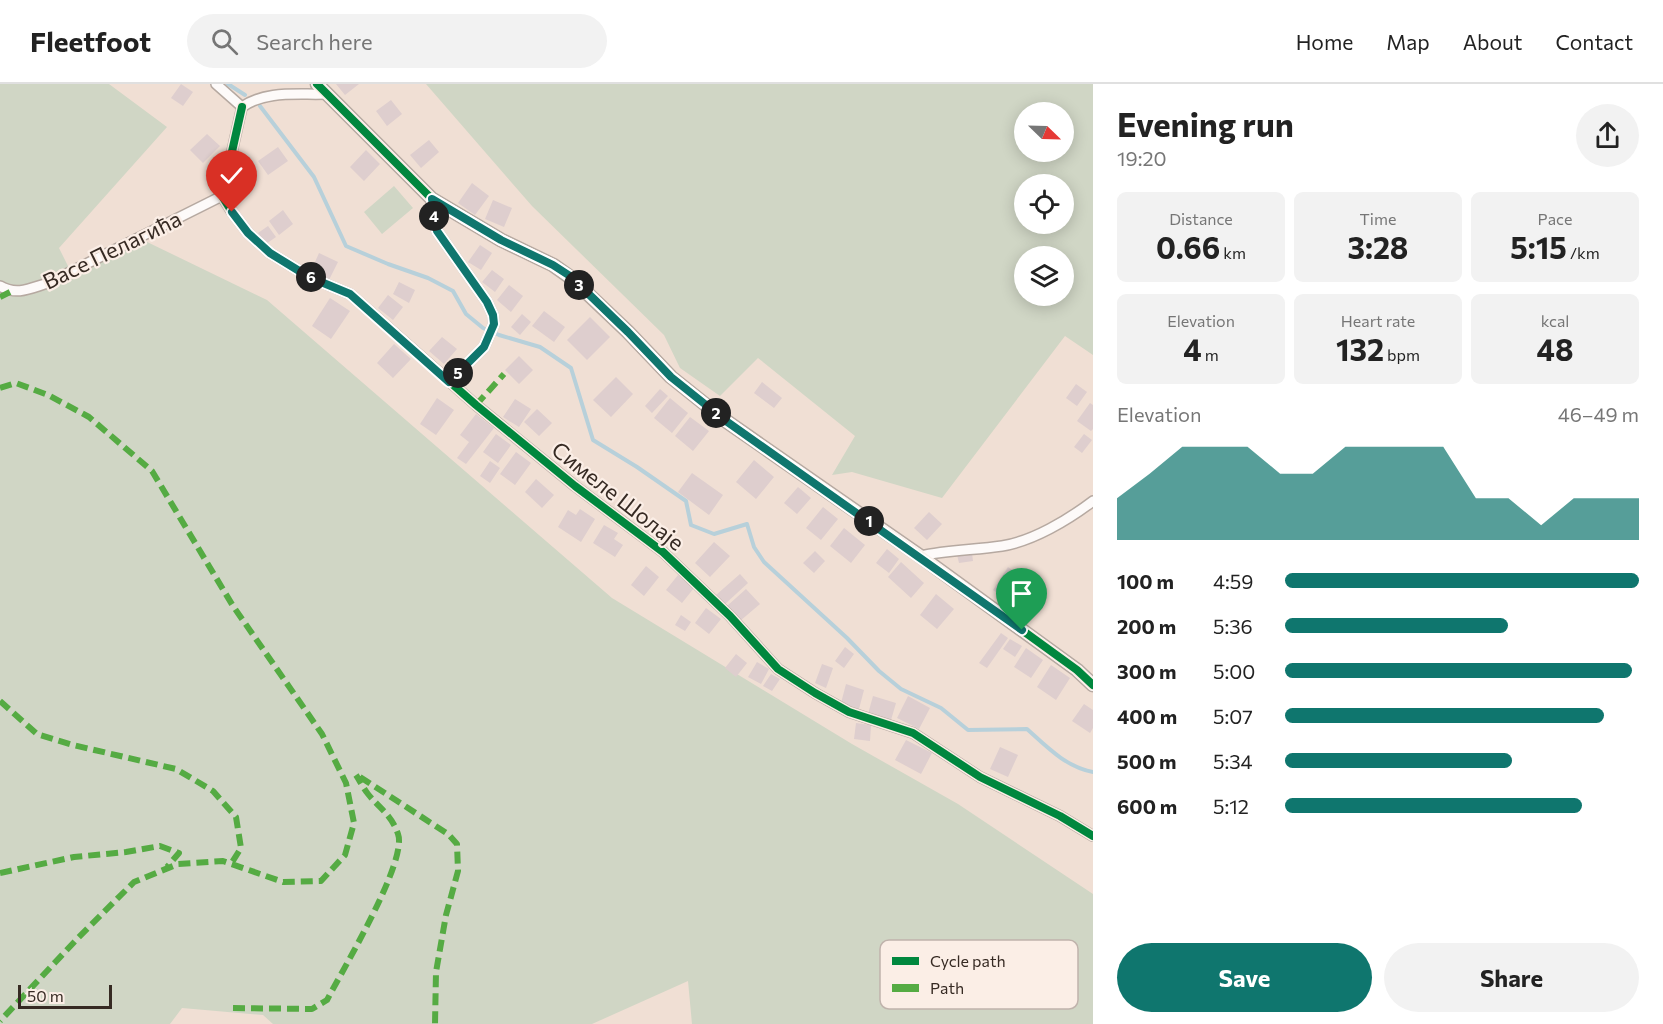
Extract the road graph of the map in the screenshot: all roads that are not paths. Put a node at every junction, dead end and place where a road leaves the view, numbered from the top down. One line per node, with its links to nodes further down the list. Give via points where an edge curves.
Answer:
1 (216, 84): 4 (street)
2 (317, 84): 3 (street)
3 (326, 94): 4 (street, via 262,97); 6 (street)
4 (242, 107): 5 (street)
5 (222, 196): 7 (street, Васе Пелагића, via 48,283 18,292); 8 (street, Симеле Шолаје, via 248,233 270,253 309,277 350,294)
6 (432, 199): 8 (street, via 437,231 487,302 494,324 484,347); 10 (street, via 570,276 671,377)
7 (0, 286)
8 (449, 382): 12 (street, Симеле Шолаје, via 575,486 663,552 778,669 849,712 913,733 980,777 1060,816)
9 (1093, 501): 10 (street, via 1034,537 1004,546)
10 (920, 556): 11 (street)
11 (1093, 685)
12 (1093, 837)

